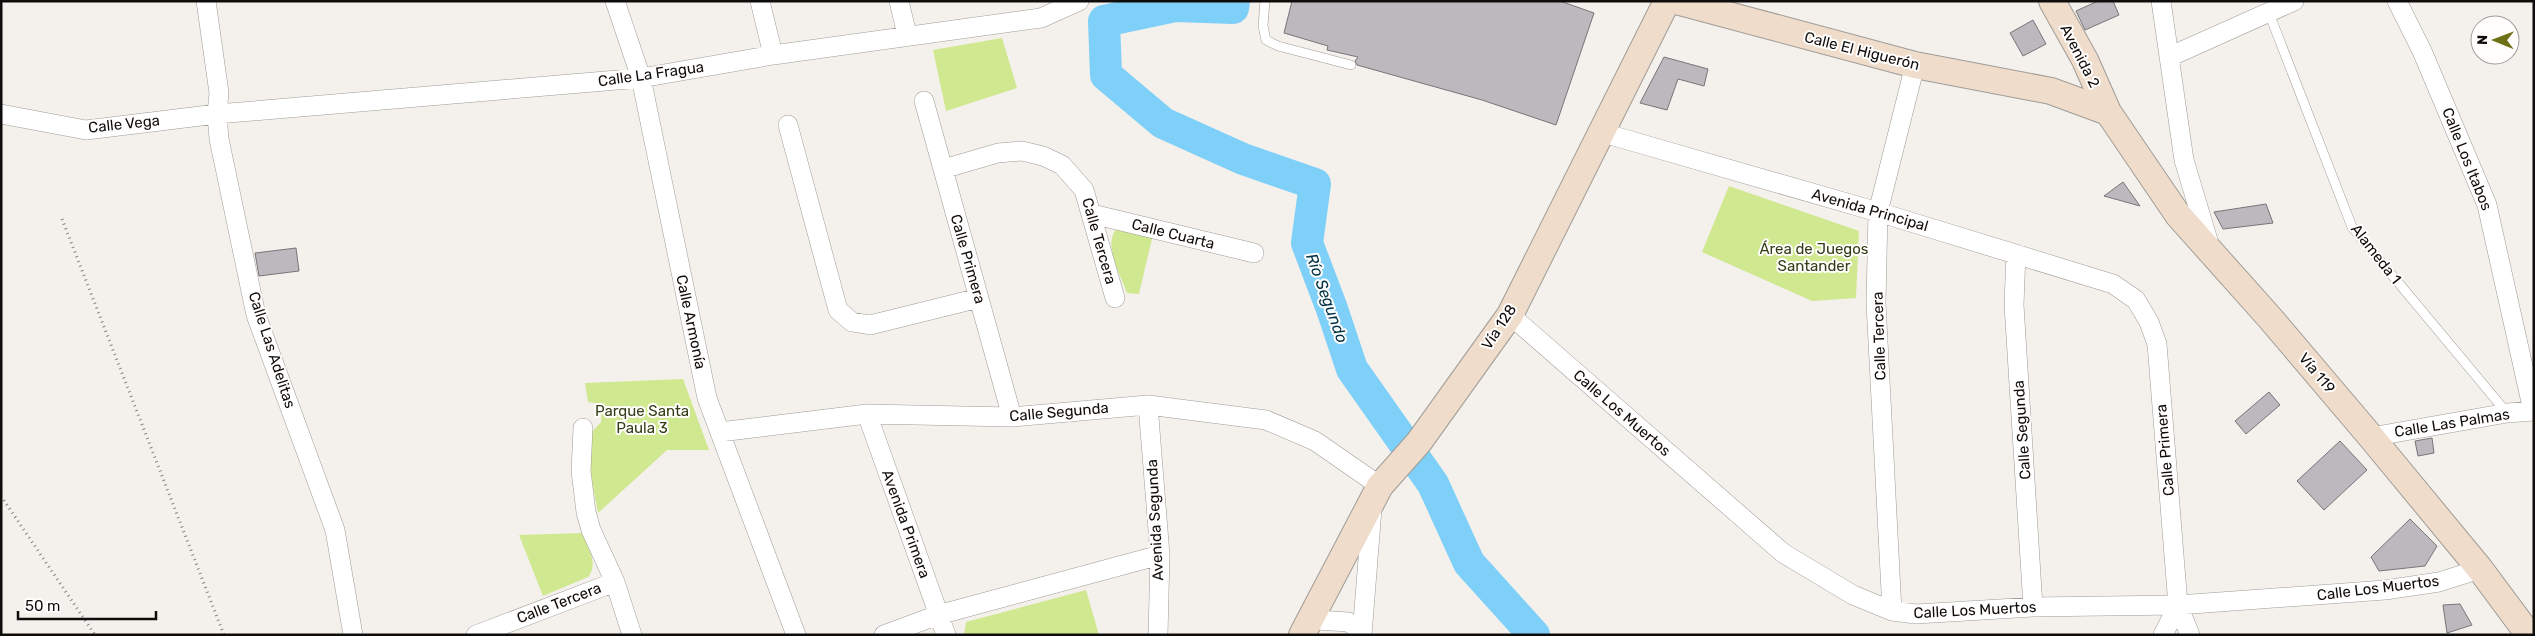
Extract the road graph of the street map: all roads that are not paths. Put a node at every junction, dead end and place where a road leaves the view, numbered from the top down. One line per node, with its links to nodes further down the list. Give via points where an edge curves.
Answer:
1 (206, 1): 26 (street, Calle Las Adelitas, via 219,93)
2 (615, 1): 21 (street, Calle Armonía)
3 (760, 1): 16 (street)
4 (899, 1): 15 (street)
5 (1079, 1): 13 (street, Calle La Fragua)
6 (1265, 1): 19 (lane, via 1263,26 1266,40)
7 (1667, 1): 28 (main road, Vía 128)
8 (1676, 1): 20 (main road, Calle El Higuerón)
9 (2052, 1): 18 (main road, Avenida 2)
10 (2161, 1): 17 (street)
11 (2294, 1): 14 (street)
12 (2398, 1): 42 (street, Calle Los Itabos, via 2487,205)
13 (1039, 10): 15 (street, Calle La Fragua)
14 (2269, 13): 17 (street); 43 (lane, Alameda 1, via 2352,227)
15 (907, 35): 16 (street, Calle La Fragua)
16 (773, 54): 21 (street, Calle La Fragua)
17 (2169, 57): 29 (street)
18 (2084, 60): 22 (main road, Calle El Higuerón, via 2080,84 2072,90); 24 (main road, Avenida 2)
19 (1351, 65)
20 (1915, 65): 22 (main road, Calle El Higuerón); 32 (street, Calle Tercera)
21 (641, 78): 26 (street, Calle La Fragua); 47 (street, Calle Armonía, via 707,398)
22 (2051, 91): 24 (main road, Calle El Higuerón)
23 (924, 101): 30 (street, Calle Primera)
24 (2108, 112): 31 (main road, Vía 119)
25 (1, 114): 26 (street, Calle Vega, via 86,130)
26 (217, 114): 59 (street, Calle Las Adelitas, via 218,139 256,315 335,530)
27 (788, 125): 37 (street, via 838,310 852,322 870,325)
28 (1600, 132): 32 (street, Avenida Principal); 40 (main road, Vía 128)
29 (2184, 160): 31 (street, via 2169,178); 34 (street)
30 (943, 169): 33 (street, Calle Tercera, via 998,153 1022,151 1043,156 1062,165 1073,175 1084,190); 37 (street, Calle Primera)
31 (2153, 180): 34 (main road, Vía 119)
32 (1878, 212): 36 (street, Avenida Principal); 55 (street, Calle Tercera, via 1876,303)
33 (1092, 214): 35 (street, Calle Cuarta); 38 (street, Calle Tercera)
34 (2211, 252): 48 (main road, Vía 119)
35 (1254, 253)
36 (2016, 254): 39 (street, Avenida Principal, via 2113,284); 54 (street, Calle Segunda, via 2014,305)
37 (979, 298): 45 (street, Calle Primera)
38 (1115, 298)
39 (2136, 300): 53 (street, Calle Primera, via 2157,344)
40 (1510, 315): 49 (main road, Vía 128, via 1419,442); 55 (street, Calle Los Muertos, via 1783,553 1853,595)
41 (1148, 405): 45 (street, Calle Segunda); 49 (street, Calle Segunda, via 1266,420 1315,440); 50 (street, Avenida Segunda)
42 (2533, 411): 43 (street, Calle Las Palmas)
43 (2507, 413): 48 (street, Calle Las Palmas)
44 (867, 414): 45 (street, Calle Segunda); 47 (street, Calle Segunda); 56 (street, Avenida Primera)
45 (1012, 417)
46 (583, 428): 52 (street, via 581,471 586,512)
47 (720, 432): 62 (street, Calle Armonía)
48 (2371, 437): 51 (main road, Vía 119)
49 (1381, 486): 57 (main road, Vía 128); 58 (street)
50 (1160, 555): 56 (street); 65 (street, Avenida Segunda)
51 (2480, 569): 53 (street, Calle Los Muertos, via 2439,582 2385,590); 68 (main road, Vía 119)
52 (615, 582): 60 (street, Calle Tercera); 61 (street)
53 (2178, 605): 54 (street, Calle Los Muertos); 66 (street); 67 (street)
54 (2033, 606): 55 (street, Calle Los Muertos, via 1916,614)
55 (1892, 611)
56 (938, 615): 63 (street); 64 (street, Avenida Primera)
57 (1307, 626): 58 (street, via 1317,620 1348,622)
58 (1362, 633)
59 (353, 635)
60 (476, 635)
61 (632, 635)
62 (796, 635)
63 (884, 635)
64 (946, 635)
65 (1158, 635)
66 (2163, 635)
67 (2190, 635)
68 (2529, 635)

